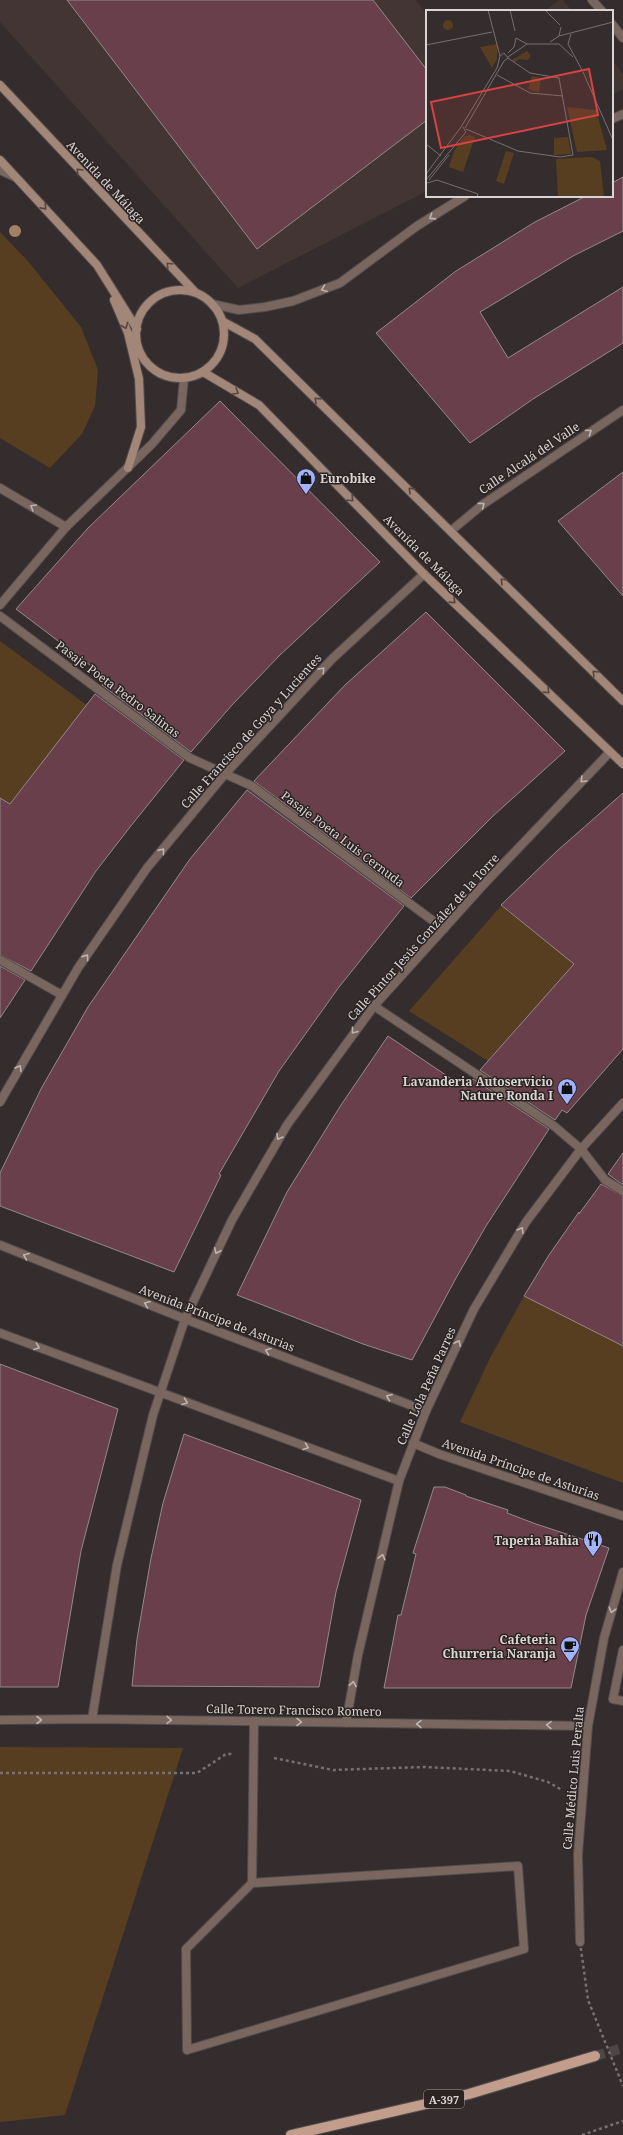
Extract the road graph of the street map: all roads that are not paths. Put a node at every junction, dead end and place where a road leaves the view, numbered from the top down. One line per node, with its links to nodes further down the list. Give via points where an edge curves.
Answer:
1 (592, 0): 2 (street)
2 (601, 10)
3 (613, 25): 4 (street)
4 (623, 38)
5 (0, 86): 13 (main road, Avenida de Málaga, one-way to 5)
6 (623, 114): 7 (street)
7 (613, 119)
8 (0, 160): 10 (main road)
9 (0, 170): 10 (street)
10 (18, 178): 12 (main road, one-way to 12, via 98,265)
11 (463, 197): 14 (street, one-way to 14, via 417,226 340,283 292,302 265,307 239,310)
12 (105, 277): 16 (main road); 20 (main road, one-way to 20, via 128,333 139,380 141,426)
13 (196, 293): 14 (main road); 16 (main road, via 176,291 158,297 140,316)
14 (212, 304): 15 (main road)
15 (222, 320): 17 (main road, via 222,349 214,362); 23 (main road, one-way to 15, via 255,339)
16 (137, 329): 18 (main road, via 137,342 141,354 149,365 159,373)
17 (203, 372): 18 (main road); 24 (main road, Avenida de Málaga, one-way to 24, via 259,405)
18 (184, 378): 20 (street, via 181,410)
19 (623, 410): 23 (street, Calle Alcalá del Valle, one-way to 19, via 482,505)
20 (128, 468): 22 (street)
21 (0, 488): 22 (street, one-way to 21)
22 (66, 527): 25 (street)
23 (452, 530): 27 (main road, one-way to 23)
24 (424, 574): 28 (main road, Avenida de Málaga, one-way to 28); 30 (street, Calle Francisco de Goya y Lucientes, one-way to 24, via 332,659)
25 (0, 605)
26 (0, 616): 30 (street, Pasaje Poeta Pedro Salinas, via 190,758)
27 (623, 700)
28 (610, 752): 29 (main road, Avenida de Málaga); 31 (street, Calle Pintor Jesús González de la Torre, one-way to 31)
29 (623, 764)
30 (225, 774): 31 (street, Pasaje Poeta Luis Cernuda, via 252,786); 33 (street, Calle Francisco de Goya y Lucientes, one-way to 30, via 147,868)
31 (444, 929): 34 (street, Calle Pintor Jesús González de la Torre)
32 (0, 960): 33 (street)
33 (62, 995): 35 (street, Calle Francisco de Goya y Lucientes, one-way to 33)
34 (374, 1006): 37 (street, via 554,1126); 40 (street, Calle Pintor Jesús González de la Torre, one-way to 40, via 286,1125 232,1220)
35 (0, 1102)
36 (623, 1103): 37 (street, Calle Lola Peña Parres)
37 (580, 1149): 38 (street, via 605,1180); 43 (street, Calle Lola Peña Parres, one-way to 37, via 474,1309 526,1222)
38 (623, 1191)
39 (0, 1245): 40 (street, Avenida Príncipe de Asturias, one-way to 39)
40 (185, 1319): 42 (street, Calle Pintor Jesús González de la Torre); 43 (street, Avenida Príncipe de Asturias, one-way to 40)
41 (0, 1333): 42 (street, one-way to 42)
42 (160, 1392): 45 (street, one-way to 45); 50 (street, Calle Pintor Jesús González de la Torre, via 117,1565)
43 (426, 1411): 44 (street, Calle Lola Peña Parres)
44 (413, 1442): 45 (street, Calle Lola Peña Parres); 46 (street, Avenida Príncipe de Asturias, via 439,1454)
45 (399, 1481): 53 (street, Calle Lola Peña Parres, one-way to 45, via 358,1655)
46 (623, 1516)
47 (623, 1572): 54 (street, Calle Médico Luis Peralta, one-way to 54, via 604,1638)
48 (623, 1650): 49 (street, via 613,1699)
49 (623, 1701)
50 (92, 1719): 51 (street, Calle Torero Francisco Romero, one-way to 50); 52 (street, Calle Torero Francisco Romero, one-way to 52)
51 (0, 1720)
52 (254, 1722): 53 (street, Calle Torero Francisco Romero, one-way to 53); 55 (street)
53 (346, 1723): 54 (street, Calle Torero Francisco Romero, one-way to 53)
54 (588, 1726): 56 (street, Calle Médico Luis Peralta, via 578,1854)
55 (252, 1883): 55 (street, via 186,1949 187,2050 524,1949 518,1866)
56 (580, 1942)
57 (595, 2056): 58 (main road, A-397, via 469,2094)
58 (292, 2135)

